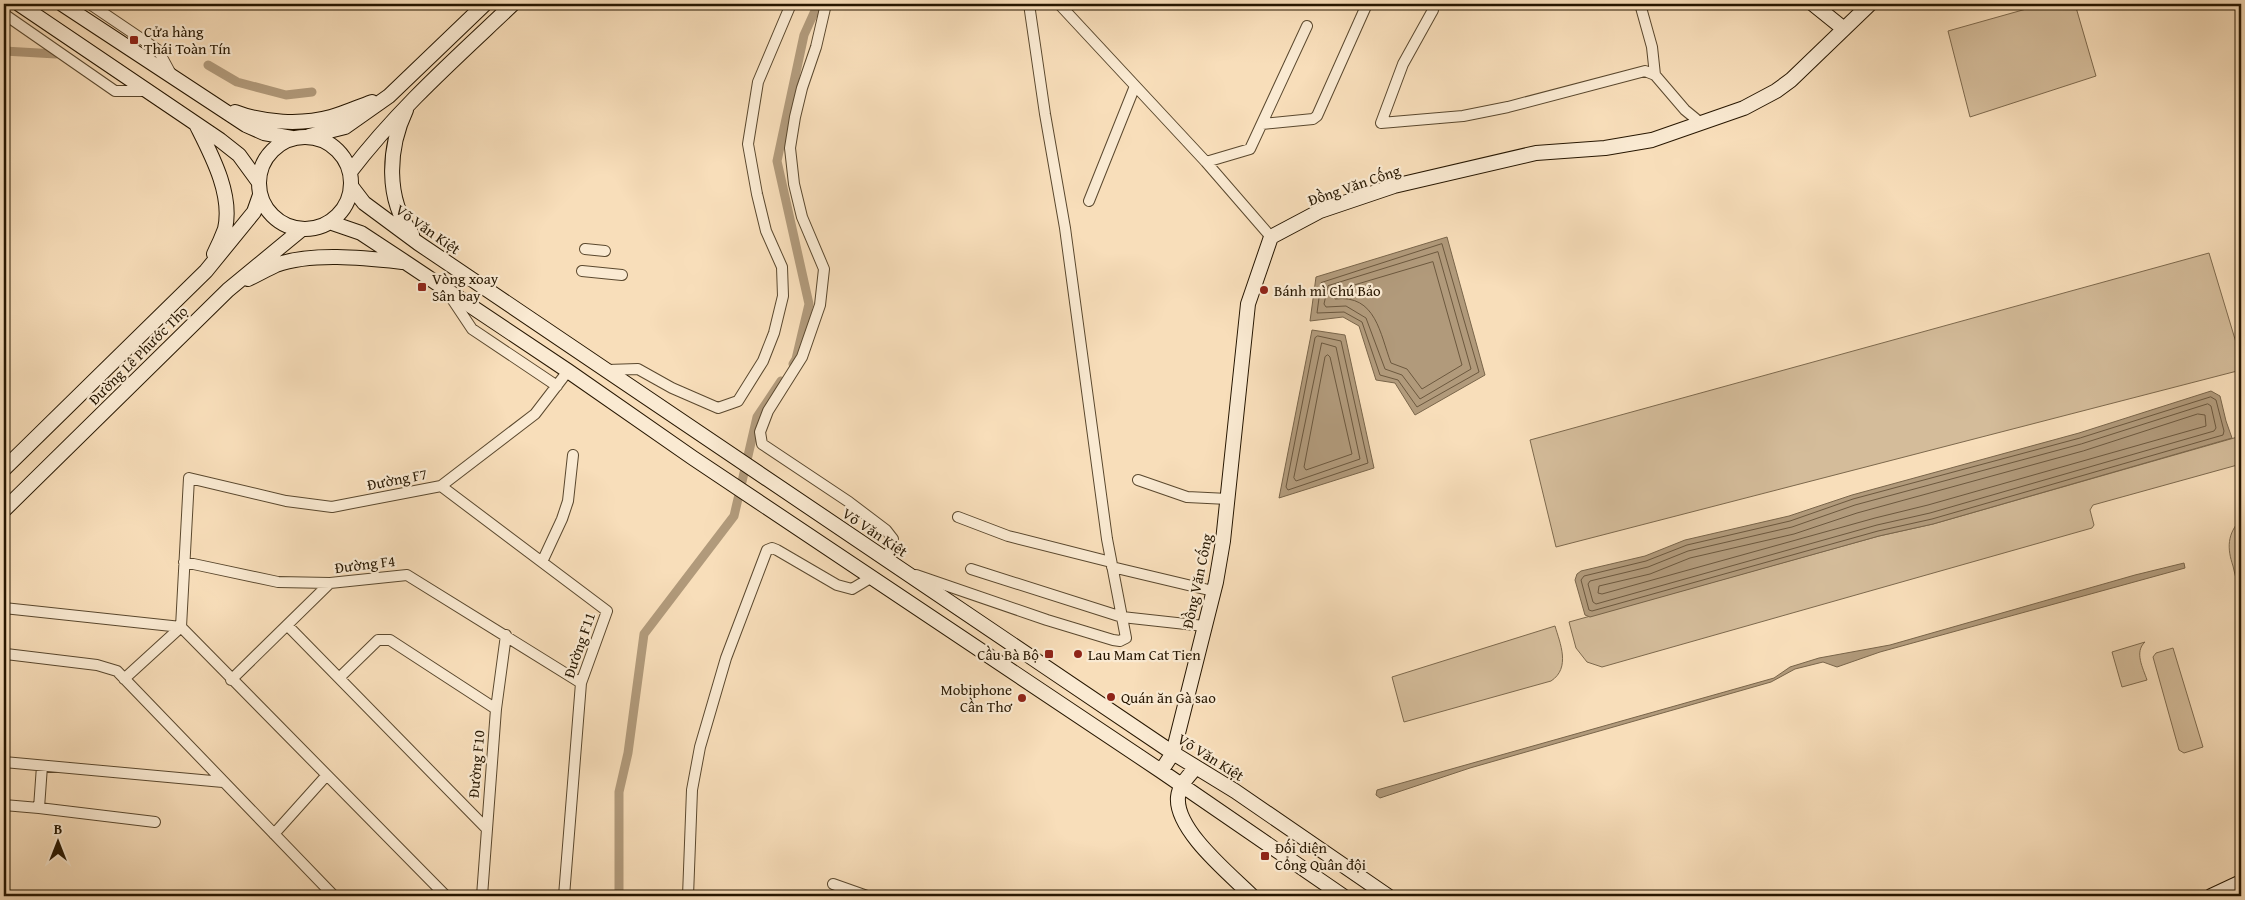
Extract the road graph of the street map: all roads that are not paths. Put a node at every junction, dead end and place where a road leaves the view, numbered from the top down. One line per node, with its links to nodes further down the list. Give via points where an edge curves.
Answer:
1 (19, 4): 21 (street)
2 (62, 4): 18 (street)
3 (90, 4): 18 (street, via 158,50)
4 (484, 4): 22 (street)
5 (513, 4): 23 (street)
6 (791, 4): 47 (street, via 758,82 748,144 766,231 782,268 783,296 763,360 738,401 718,408 638,369)
7 (826, 4): 57 (street, via 802,88 790,148 802,217 824,269 820,304 802,357 768,411 760,432 762,444 886,530 893,539 892,548)
8 (1029, 4): 60 (street)
9 (1059, 4): 20 (street)
10 (1367, 4): 26 (street, via 1317,116)
11 (1434, 4): 19 (street, via 1434,10 1403,64 1381,123 1463,116 1508,108 1630,74 1645,71)
12 (1640, 4): 19 (street, via 1652,46)
13 (1813, 4): 17 (street)
14 (1870, 4): 17 (street, Đồng Văn Cống)
15 (4, 14): 21 (street, via 115,91)
16 (1307, 26): 26 (street)
17 (1844, 29): 27 (street, Đồng Văn Cống, via 1776,92)
18 (172, 76): 24 (street)
19 (1655, 76): 27 (street)
20 (1136, 86): 30 (street); 34 (street)
21 (149, 91): 25 (street)
22 (389, 96): 24 (street, via 330,117 299,121 261,120); 28 (street, via 345,127)
23 (411, 100): 31 (street); 38 (street, via 401,121 393,158 393,179 397,209)
24 (216, 106): 29 (street, via 264,133)
25 (196, 123): 33 (street, via 238,155); 42 (street, via 221,183 225,203 225,228)
26 (1262, 124): 30 (street, via 1250,149)
27 (1702, 124): 37 (street, Đồng Văn Cống, via 1628,145 1536,153 1394,186 1320,211)
28 (308, 137): 29 (street); 31 (street, via 335,147)
29 (293, 138): 33 (street, via 268,154 261,167)
30 (1206, 162): 37 (street)
31 (350, 172): 32 (street)
32 (351, 186): 35 (street, via 344,207); 38 (street, Võ Văn Kiệt, via 364,203)
33 (259, 188): 36 (street, via 266,208 276,219); 42 (street, Đường Lê Phước Thọ, via 254,212)
34 (1089, 201)
35 (329, 222): 36 (street, via 316,228); 41 (street, via 361,233)
36 (302, 229): 46 (street, Đường Lê Phước Thọ)
37 (1271, 237): 54 (street, Đồng Văn Cống, via 1248,304)
38 (418, 243): 47 (street, Võ Văn Kiệt)
39 (585, 249): 40 (street)
40 (605, 251)
41 (405, 262): 45 (street); 46 (street, via 366,258 292,262 277,265)
42 (206, 271): 51 (street, Đường Lê Phước Thọ)
43 (582, 271): 44 (street)
44 (622, 275)
45 (445, 288): 48 (street); 49 (street, via 472,329)
46 (228, 290): 55 (street, Đường Lê Phước Thọ)
47 (607, 370): 57 (street, Võ Văn Kiệt)
48 (568, 371): 49 (street, Đường F7); 63 (street)
49 (557, 386): 53 (street, Đường F7, via 535,414)
50 (573, 455): 59 (street, via 568,501)
51 (4, 469)
52 (1138, 480): 54 (street, via 1187,497)
53 (441, 486): 58 (street, Đường F7, via 332,507 286,501 189,478); 59 (street, Đường F11)
54 (1228, 499): 65 (street, Đồng Văn Cống)
55 (4, 510)
56 (958, 517): 60 (street, via 1008,536)
57 (885, 558): 62 (street, Võ Văn Kiệt)
58 (184, 562): 64 (street, Đường F4, via 278,582); 70 (street)
59 (542, 562): 76 (street, Đường F11, via 607,611)
60 (1112, 564): 65 (street); 67 (street)
61 (971, 569): 67 (street)
62 (905, 572): 67 (street, via 1117,641 1126,638); 78 (street, Võ Văn Kiệt)
63 (872, 577): 82 (street); 97 (street, via 852,589 837,585 777,550 767,550 726,658 700,747 692,790)
64 (330, 584): 68 (street); 71 (street, Đường F4, via 407,575)
65 (1214, 591): 69 (street, Đồng Văn Cống)
66 (4, 608): 70 (street)
67 (1122, 617): 69 (street)
68 (287, 625): 73 (street); 75 (street)
69 (1204, 626): 78 (street, Đồng Văn Cống)
70 (180, 627): 74 (street); 75 (street)
71 (506, 635): 76 (street, Đường F4); 77 (street, Đường F10)
72 (6, 654): 74 (street, via 97,665 117,671)
73 (338, 678): 77 (street, via 378,640 390,640); 89 (street)
74 (124, 679): 84 (street)
75 (230, 680): 83 (street)
76 (581, 683): 96 (street, Đường F11)
77 (496, 709): 89 (street, Đường F10)
78 (1173, 753): 81 (street, Võ Văn Kiệt); 82 (street, Đồng Văn Cống)
79 (4, 762): 80 (street)
80 (42, 766): 84 (street); 87 (street)
81 (1196, 767): 85 (street); 101 (street, Võ Văn Kiệt)
82 (1161, 771): 85 (street)
83 (326, 776): 90 (street); 94 (street)
84 (223, 782): 90 (street)
85 (1181, 786): 99 (street, via 1178,805 1183,822 1206,851); 100 (street)
86 (4, 805): 87 (street)
87 (39, 808): 88 (street)
88 (155, 822)
89 (486, 828): 95 (street, Đường F10)
90 (274, 834): 93 (street)
91 (2241, 882): 102 (street)
92 (833, 884): 98 (street)
93 (334, 896)
94 (446, 896)
95 (482, 896)
96 (564, 896)
97 (688, 896)
98 (867, 896)
99 (1252, 896)
100 (1343, 896)
101 (1388, 896)
102 (2213, 896)

